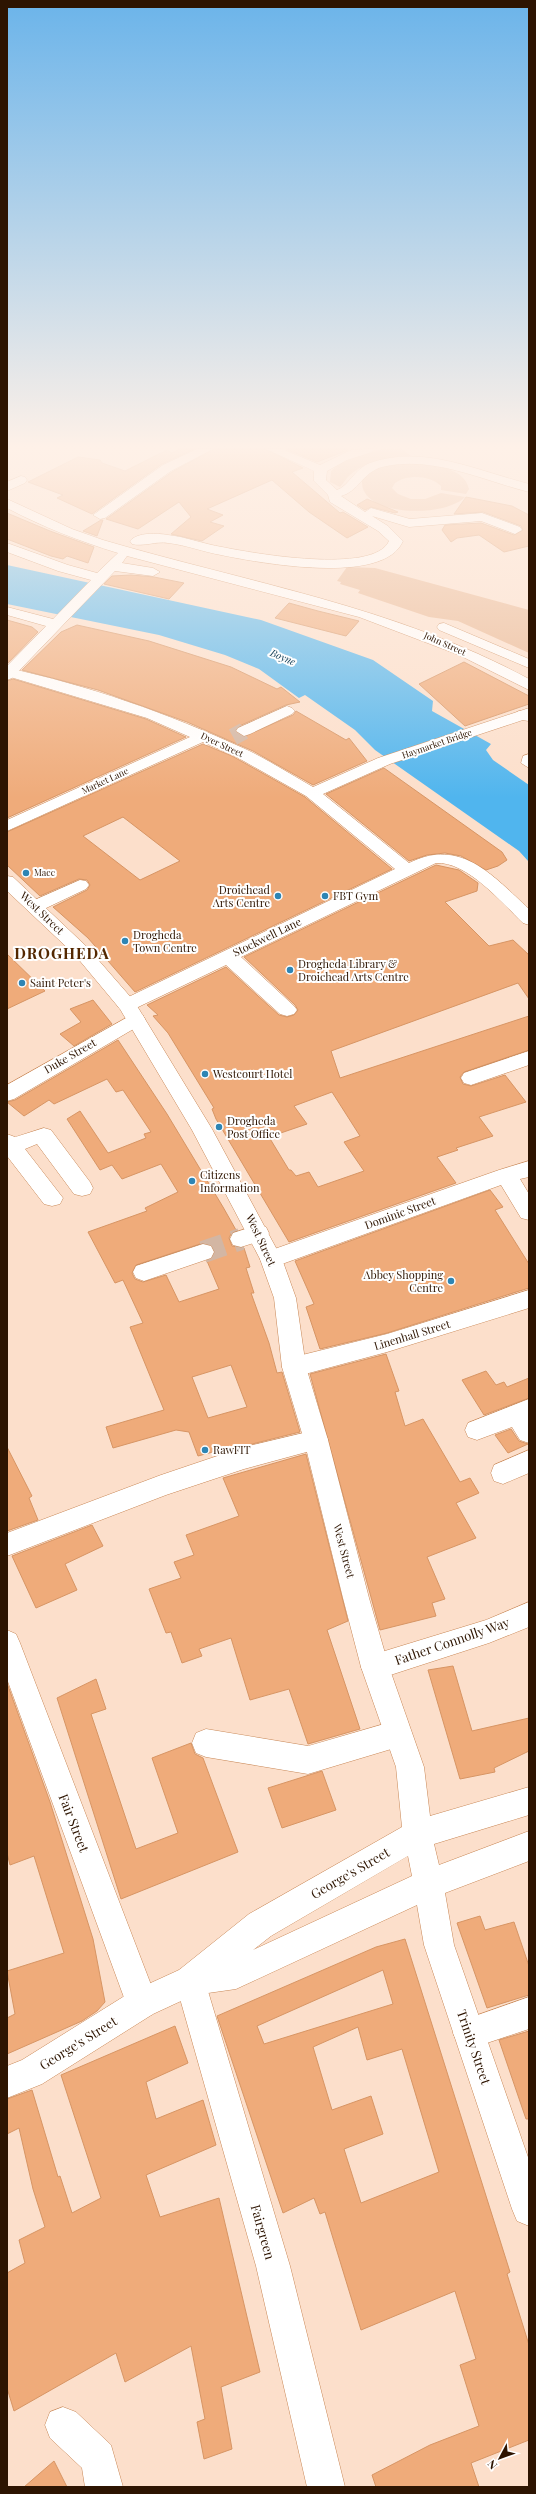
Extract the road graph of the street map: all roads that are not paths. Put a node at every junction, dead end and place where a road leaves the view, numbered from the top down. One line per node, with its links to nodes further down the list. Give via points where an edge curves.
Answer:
1 (56, 565): 5 (street)
2 (178, 565): 6 (street, John Street)
3 (224, 565): 7 (street)
4 (112, 566): 5 (street); 6 (street, via 322,606)
5 (98, 580): 9 (street)
6 (338, 606): 13 (street, John Street, via 434,638)
7 (386, 607)
8 (7, 611): 9 (street)
9 (58, 621): 12 (street)
10 (433, 623): 11 (street, John Street)
11 (529, 664)
12 (8, 673): 16 (street, Dyer Street, via 152,715)
13 (529, 685)
14 (287, 711): 17 (street)
15 (526, 715): 20 (street, Haymarket Bridge, via 389,760)
16 (204, 736): 17 (street, Dyer Street); 21 (street, Market Lane)
17 (232, 737): 20 (street, Dyer Street, via 271,768)
18 (529, 760): 19 (street)
19 (529, 763)
20 (312, 793): 22 (street, Dyer Street)
21 (7, 826)
22 (407, 870): 26 (street, Stockwell Lane, via 438,857 454,859 483,876); 27 (street, Stockwell Lane)
23 (7, 880): 25 (street, West Street)
24 (80, 885): 25 (street)
25 (36, 906): 29 (street, West Street, via 81,951)
26 (529, 919)
27 (228, 956): 28 (street); 29 (street, Stockwell Lane)
28 (287, 1010)
29 (131, 1012): 32 (street, Duke Street); 40 (street, West Street, via 202,1129 250,1236)
30 (529, 1058): 31 (street)
31 (471, 1078)
32 (7, 1094)
33 (10, 1144): 36 (street, via 44,1135); 37 (street)
34 (529, 1169): 35 (street, Dominic Street)
35 (506, 1175): 38 (street); 40 (street, Dominic Street)
36 (82, 1188)
37 (52, 1198)
38 (527, 1204)
39 (203, 1252): 41 (street)
40 (271, 1259): 43 (street, West Street, via 285,1298)
41 (144, 1272)
42 (529, 1299): 43 (street, Linenhall Street, via 387,1343)
43 (294, 1367): 46 (street, West Street)
44 (525, 1419): 45 (street)
45 (477, 1430)
46 (316, 1440): 49 (street, via 236,1460); 52 (street, West Street)
47 (529, 1461): 48 (street)
48 (503, 1473)
49 (7, 1545)
50 (529, 1614): 52 (street, Father Connolly Way, via 489,1631)
51 (7, 1643): 60 (street, Fair Street)
52 (375, 1667): 53 (street, West Street)
53 (398, 1734): 54 (street, via 308,1760); 56 (street, Trinity Street, via 410,1768)
54 (206, 1743)
55 (529, 1801): 56 (street, George's Street)
56 (417, 1834): 58 (street, Trinity Street); 59 (street, George's Street, via 260,1925)
57 (529, 1846): 58 (street, George's Street)
58 (429, 1884): 59 (street, George's Street, via 236,1974); 62 (street, Trinity Street, via 439,1945)
59 (190, 1981): 60 (street, George's Street); 67 (street, Fairgreen, via 273,2266)
60 (142, 2003): 63 (street, George's Street, via 31,2073)
61 (529, 2013): 62 (street)
62 (469, 2033): 64 (street, Trinity Street)
63 (7, 2082)
64 (529, 2209)
65 (63, 2424): 66 (street, via 98,2458)
66 (104, 2487)
67 (326, 2487)

